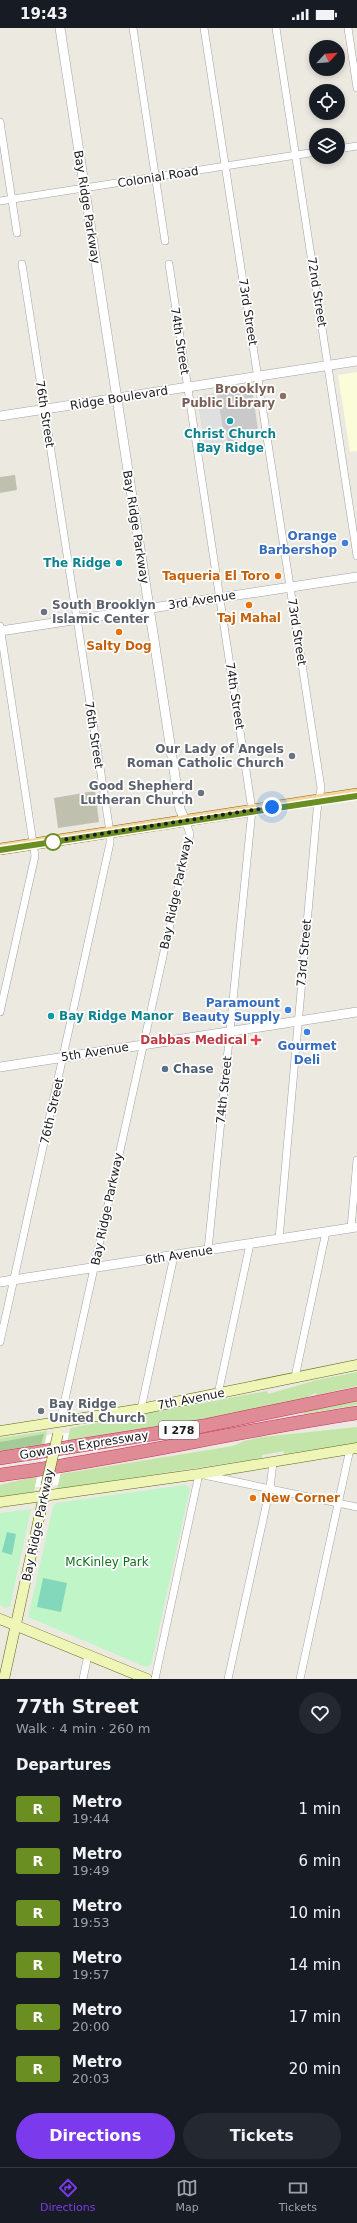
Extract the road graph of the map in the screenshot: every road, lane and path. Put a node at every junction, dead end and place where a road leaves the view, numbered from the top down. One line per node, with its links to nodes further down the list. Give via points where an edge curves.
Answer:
1 (60, 28): 14 (street, Bay Ridge Parkway)
2 (133, 28): 13 (street)
3 (204, 28): 12 (street, 73rd Street)
4 (276, 28): 11 (street, 72nd Street)
5 (348, 28): 6 (street)
6 (357, 88)
7 (0, 122): 15 (street)
8 (357, 146): 9 (street)
9 (345, 148)
10 (309, 153): 11 (street, Colonial Road)
11 (296, 156): 12 (street, Colonial Road); 22 (street, 72nd Street)
12 (226, 166): 13 (street, Colonial Road); 23 (street, 73rd Street)
13 (156, 177): 14 (street, Colonial Road); 18 (street)
14 (84, 188): 15 (street, Colonial Road); 25 (street, Bay Ridge Parkway)
15 (12, 199): 16 (street, Colonial Road); 17 (street)
16 (0, 201)
17 (17, 233)
18 (165, 241)
19 (22, 264): 26 (street, 76th Street)
20 (169, 264): 24 (street, 74th Street)
21 (357, 361): 22 (street, Ridge Boulevard)
22 (328, 366): 23 (street, Ridge Boulevard); 28 (street, 72nd Street)
23 (258, 376): 24 (street, Ridge Boulevard); 30 (street, 73rd Street)
24 (187, 387): 25 (street, Ridge Boulevard); 31 (street, 74th Street)
25 (117, 398): 26 (street, Ridge Boulevard); 32 (street, Bay Ridge Parkway)
26 (44, 410): 27 (street, Ridge Boulevard); 33 (street, 76th Street)
27 (0, 416)
28 (357, 556)
29 (357, 577): 30 (street, 3rd Avenue)
30 (290, 587): 31 (street, 3rd Avenue); 36 (street, 73rd Street, via 321,788)
31 (220, 597): 32 (street, 3rd Avenue); 37 (street, 74th Street)
32 (149, 608): 33 (street, 3rd Avenue); 38 (street, Bay Ridge Parkway, via 180,809)
33 (76, 620): 34 (street, 3rd Avenue); 39 (street, 76th Street)
34 (0, 629): 40 (street)
35 (357, 794): 36 (main road)
36 (319, 800): 37 (main road); 44 (street, 73rd Street)
37 (252, 810): 38 (main road); 45 (street, 74th Street)
38 (185, 820): 39 (main road); 46 (street, Bay Ridge Parkway, via 190,834)
39 (110, 832): 40 (main road); 47 (street, 76th Street, via 110,843)
40 (33, 844): 41 (main road); 42 (street, via 35,856)
41 (0, 849)
42 (0, 1012)
43 (357, 1012): 44 (street, 5th Avenue)
44 (298, 1021): 45 (street, 5th Avenue); 52 (street, 73rd Street)
45 (230, 1032): 46 (street, 5th Avenue); 54 (street, 74th Street)
46 (143, 1045): 47 (street, 5th Avenue); 56 (street, Bay Ridge Parkway)
47 (64, 1057): 48 (street, 5th Avenue); 57 (street, 76th Street)
48 (0, 1067)
49 (357, 1160): 50 (street)
50 (354, 1228): 51 (street, 6th Avenue)
51 (326, 1232): 52 (street, 6th Avenue); 61 (street)
52 (279, 1239): 53 (street, 6th Avenue)
53 (250, 1244): 54 (street, 6th Avenue); 62 (street)
54 (208, 1250): 55 (street, 6th Avenue)
55 (174, 1256): 56 (street, 6th Avenue); 65 (street)
56 (94, 1268): 57 (street, 6th Avenue); 67 (street, Bay Ridge Parkway)
57 (13, 1280): 58 (street, 6th Avenue); 59 (street, 76th Street)
58 (0, 1282)
59 (0, 1342)
60 (357, 1365): 61 (main road, 7th Avenue)
61 (295, 1377): 62 (main road, 7th Avenue)
62 (218, 1394): 65 (main road, 7th Avenue)
63 (357, 1394): 71 (highway, Gowanus Expressway / I 278, via 195,1427)
64 (357, 1406): 74 (highway, I 278, via 268,1423)
65 (141, 1409): 67 (main road, 7th Avenue)
66 (357, 1412): 72 (highway, Gowanus Expressway / I 278)
67 (60, 1422): 69 (main road, 7th Avenue); 78 (main road, Bay Ridge Parkway, bridge)
68 (357, 1422): 72 (highway, via 276,1432)
69 (0, 1431)
70 (354, 1448): 73 (main road); 80 (street)
71 (0, 1458)
72 (116, 1458): 76 (highway, Gowanus Expressway / I 278)
73 (273, 1462): 75 (main road); 77 (street)
74 (0, 1466)
75 (199, 1474): 77 (street); 78 (main road); 88 (street)
76 (0, 1475)
77 (270, 1488): 80 (street); 89 (street)
78 (44, 1496): 79 (main road); 83 (main road, Bay Ridge Parkway)
79 (0, 1502)
80 (339, 1503): 81 (street); 90 (street)
81 (357, 1507)
82 (0, 1619): 83 (main road)
83 (16, 1626): 84 (main road); 85 (main road, Bay Ridge Parkway)
84 (88, 1655): 86 (street); 87 (main road)
85 (4, 1679)
86 (83, 1679)
87 (147, 1679)
88 (155, 1679)
89 (228, 1679)
90 (300, 1679)

